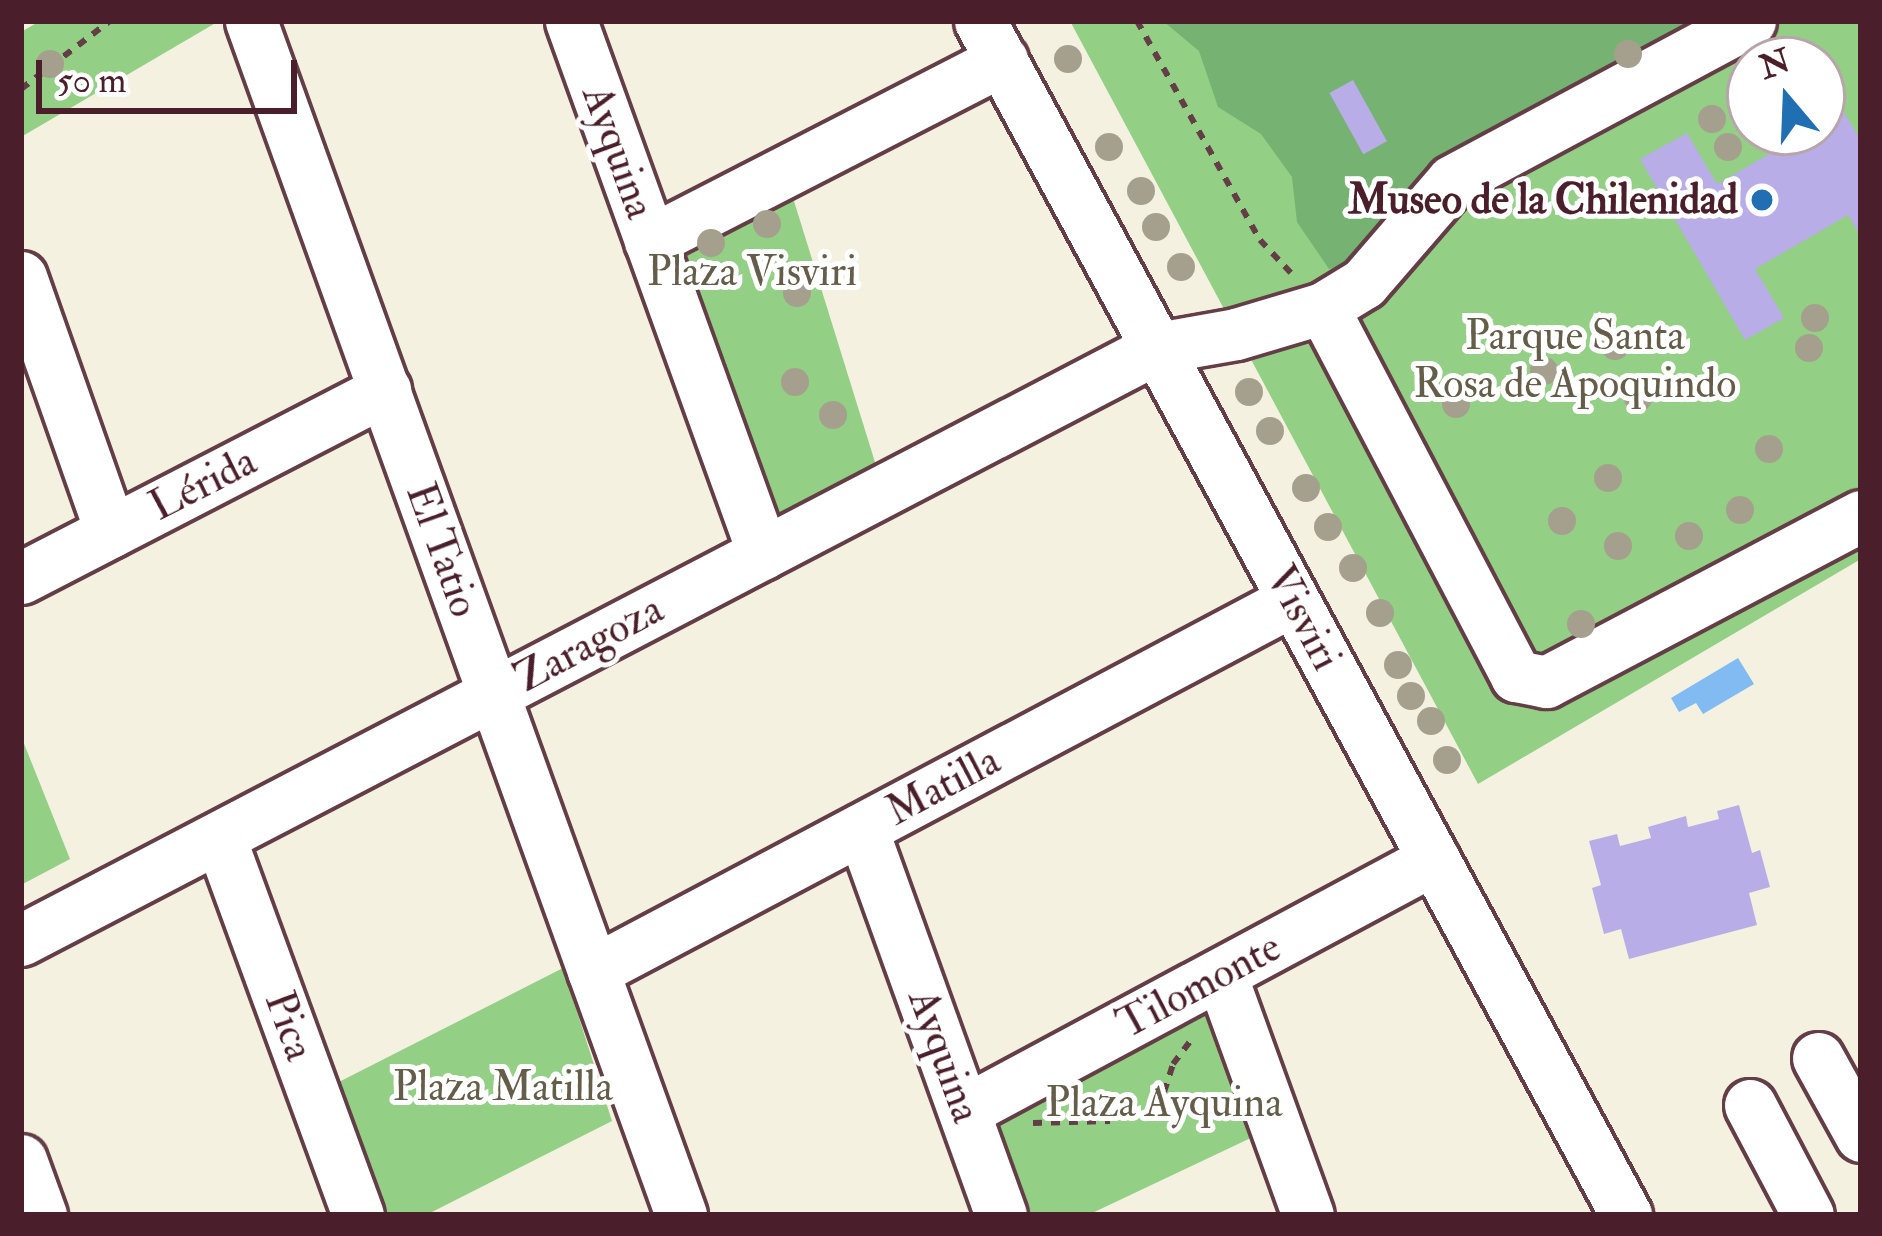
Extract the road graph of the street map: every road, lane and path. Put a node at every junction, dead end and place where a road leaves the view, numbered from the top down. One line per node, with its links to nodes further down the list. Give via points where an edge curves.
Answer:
1 (110, 21): 7 (path)
2 (251, 21): 12 (street, El Tatio)
3 (571, 21): 8 (street, Ayquina)
4 (1137, 21): 10 (path, via 1260,240)
5 (1750, 21): 10 (street, Zaragoza, via 1452,181 1364,283)
6 (991, 41): 8 (street); 11 (street, Visviri)
7 (21, 89)
8 (650, 241): 15 (street, Ayquina)
9 (21, 277): 14 (street)
10 (1323, 308): 11 (street, Zaragoza); 13 (street, via 1516,676 1546,682)
11 (1157, 348): 15 (street, Zaragoza); 17 (street, Visviri)
12 (385, 391): 14 (street, Lérida); 18 (street, El Tatio)
13 (1861, 517)
14 (111, 532): 16 (street, Lérida)
15 (763, 554): 18 (street, Zaragoza)
16 (21, 578)
17 (1293, 600): 19 (street, Matilla); 21 (street, Visviri)
18 (494, 694): 20 (street, Zaragoza); 23 (street, El Tatio)
19 (862, 829): 23 (street, Matilla); 26 (street, Ayquina)
20 (220, 838): 22 (street, Zaragoza); 29 (street, Pica)
21 (1434, 860): 24 (street, Tilomonte); 33 (street, Visviri)
22 (21, 940)
23 (593, 971): 30 (street, El Tatio)
24 (1221, 975): 26 (street, Tilomonte); 32 (street)
25 (1750, 1105): 34 (street)
26 (964, 1112): 31 (street, Ayquina)
27 (21, 1160): 28 (street)
28 (41, 1215)
29 (358, 1215)
30 (681, 1215)
31 (1001, 1215)
32 (1307, 1215)
33 (1627, 1215)
34 (1808, 1215)

